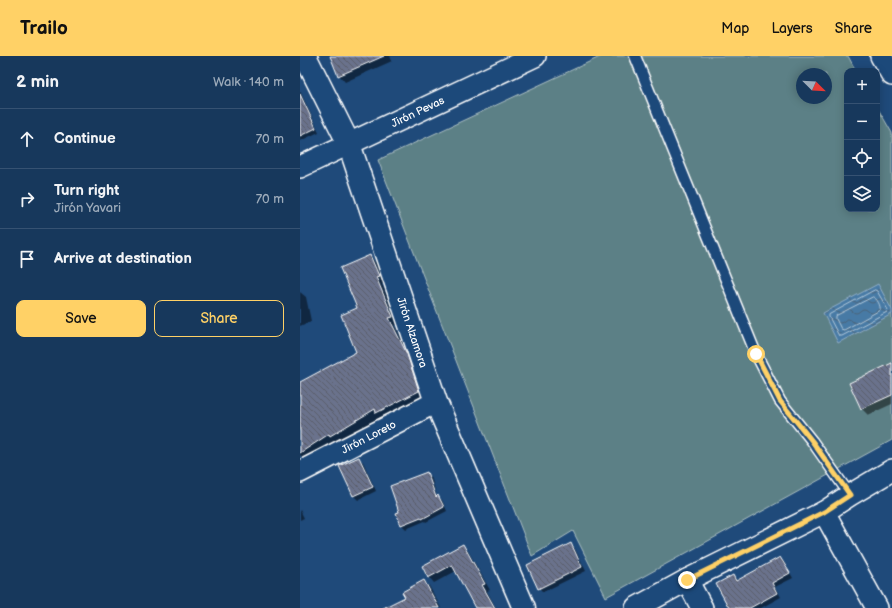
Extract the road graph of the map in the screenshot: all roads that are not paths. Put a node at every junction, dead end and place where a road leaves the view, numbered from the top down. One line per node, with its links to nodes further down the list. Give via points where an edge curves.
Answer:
1 (305, 56): 6 (street, Jirón Alzamora)
2 (535, 56): 6 (street, Jirón Pevas)
3 (635, 56): 11 (lane, via 756,354 780,401)
4 (882, 56): 5 (street)
5 (892, 75)
6 (349, 144): 7 (street, Jirón Pevas); 8 (street, Jirón Alzamora)
7 (300, 167)
8 (436, 402): 10 (street, Jirón Loreto); 14 (street, Jirón Alzamora)
9 (892, 470): 11 (street)
10 (300, 472)
11 (850, 495): 12 (street)
12 (824, 512): 13 (street); 17 (street)
13 (687, 580): 15 (street); 16 (street)
14 (524, 608)
15 (636, 608)
16 (702, 608)
17 (877, 608)

